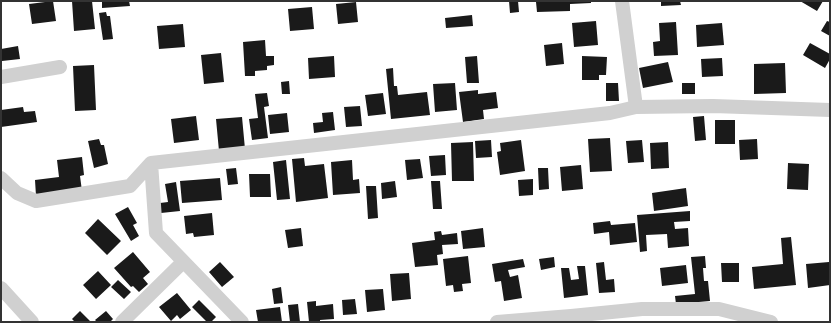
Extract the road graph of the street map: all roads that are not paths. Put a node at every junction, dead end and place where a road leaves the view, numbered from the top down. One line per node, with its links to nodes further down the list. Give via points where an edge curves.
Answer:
1 (622, 1): 4 (street)
2 (60, 67): 3 (street)
3 (1, 77)
4 (636, 107): 5 (street, via 713,106); 6 (street, via 610,113)
5 (830, 110)
6 (151, 163): 7 (street, via 130,186 36,202 17,192); 8 (street, via 156,233)
7 (1, 178)
8 (183, 262): 12 (street); 13 (street)
9 (1, 288): 11 (street)
10 (571, 319): 14 (street); 15 (street, via 642,308 719,309)
11 (32, 322)
12 (122, 322)
13 (242, 322)
14 (497, 322)
15 (771, 322)

